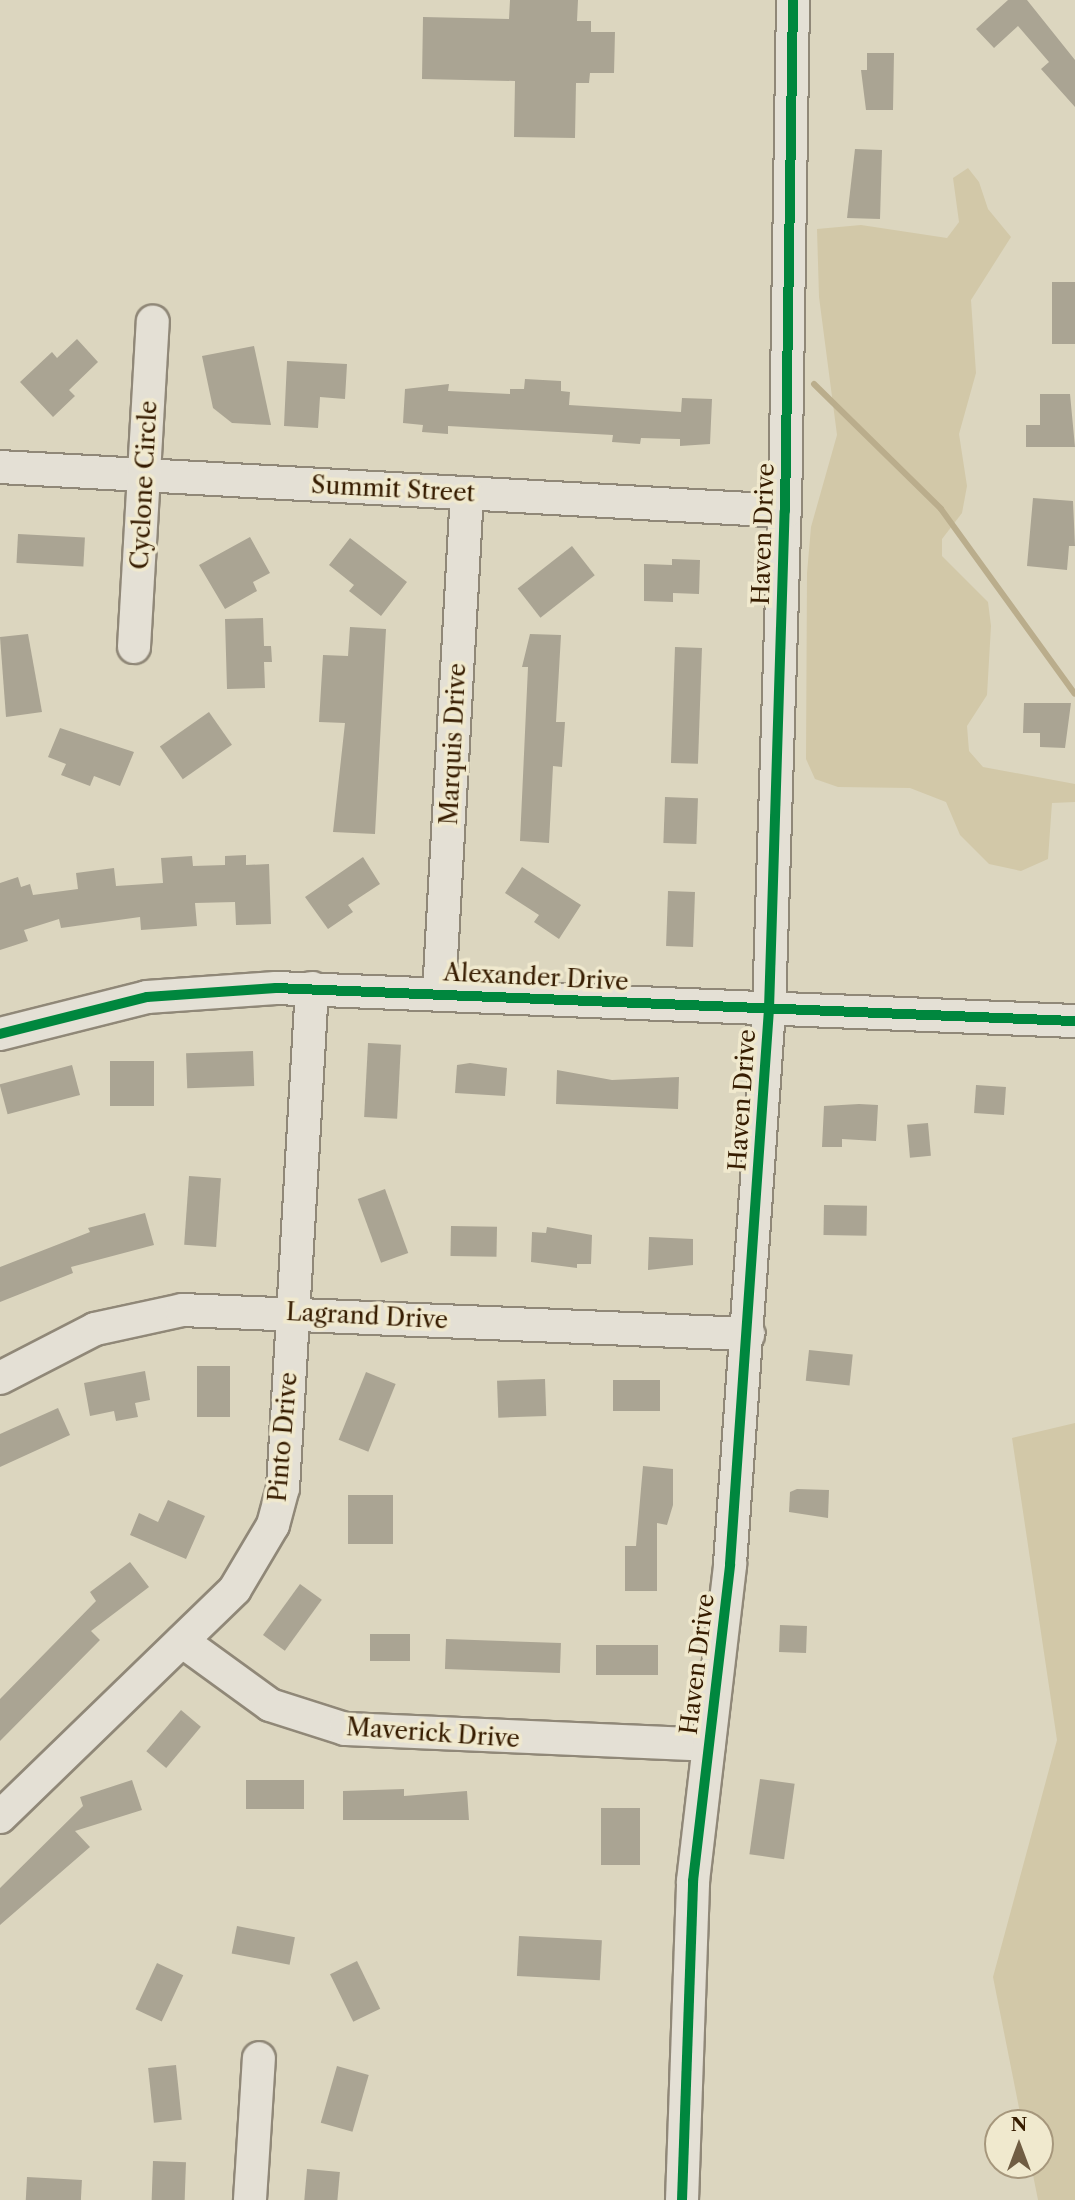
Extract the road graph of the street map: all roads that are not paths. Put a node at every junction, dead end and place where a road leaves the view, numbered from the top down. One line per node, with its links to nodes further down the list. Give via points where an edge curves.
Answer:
1 (793, 0): 6 (street, Haven Drive)
2 (153, 322): 4 (street, Cyclone Circle)
3 (0, 467): 4 (street, Summit Street)
4 (145, 475): 5 (street, Summit Street); 7 (street, Cyclone Circle)
5 (467, 494): 6 (street, Summit Street); 9 (street, Marquis Drive)
6 (785, 510): 10 (street, Haven Drive)
7 (134, 647)
8 (312, 988): 9 (street, Alexander Drive); 12 (street, Alexander Drive, via 147,997); 13 (street, Pinto Drive)
9 (439, 994): 10 (street, Alexander Drive)
10 (769, 1009): 11 (street, Alexander Drive); 14 (street, Haven Drive)
11 (1075, 1021)
12 (0, 1034)
13 (293, 1313): 14 (street, Lagrand Drive); 15 (street, Lagrand Drive, via 201,1309 123,1321 67,1340); 16 (street, Pinto Drive, via 283,1488 273,1525 246,1575)
14 (748, 1334): 17 (street, Haven Drive)
15 (0, 1378)
16 (182, 1641): 17 (street, Maverick Drive, via 271,1704 345,1729); 18 (street, Pinto Drive)
17 (709, 1745): 21 (street, Haven Drive, via 690,1931)
18 (0, 1817)
19 (259, 2058): 20 (street)
20 (250, 2200)
21 (682, 2200)

